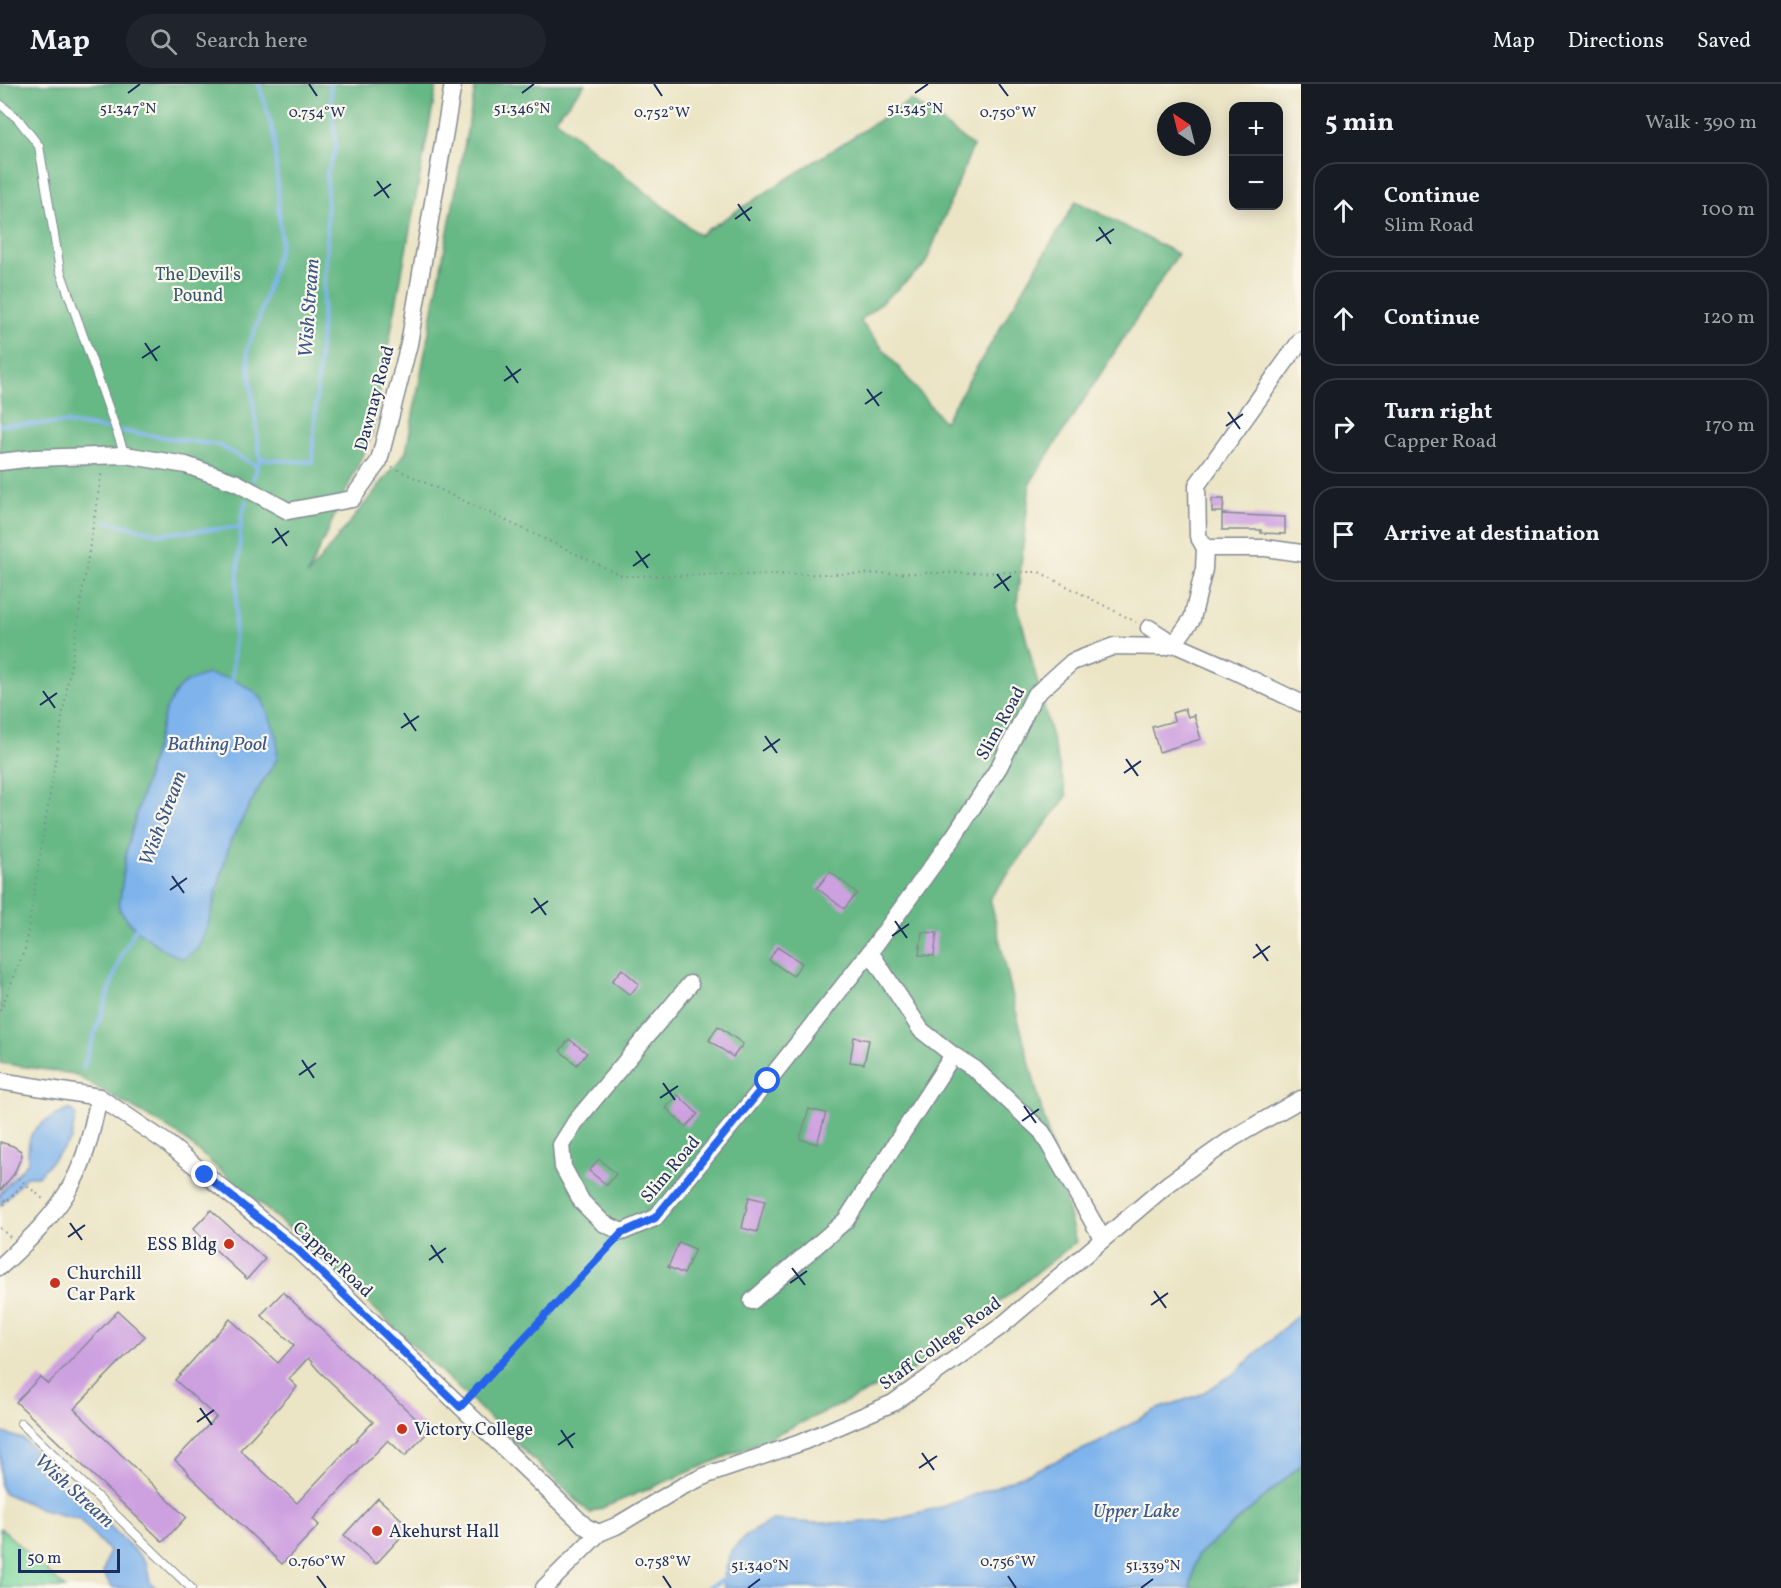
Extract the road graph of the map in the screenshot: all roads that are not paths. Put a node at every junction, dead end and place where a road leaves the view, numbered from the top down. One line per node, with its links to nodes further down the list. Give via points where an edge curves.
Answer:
1 (453, 84): 4 (street, Dawnay Road, via 410,344 379,461 352,499 288,511 237,483 186,465)
2 (0, 105): 4 (lane, via 18,119 39,146 60,270)
3 (1301, 340): 6 (street, via 1197,485 1198,536)
4 (125, 454): 5 (street, Dawnay Road)
5 (0, 462)
6 (1205, 548): 7 (street); 9 (street, via 1192,619)
7 (1301, 553)
8 (1149, 628): 9 (street)
9 (1174, 644): 11 (street, Slim Road); 12 (street, Slim Road, via 1114,646 1072,662 1034,696 999,766)
10 (1301, 685): 11 (street)
11 (1293, 699)
12 (870, 952): 13 (street, Slim Road, via 655,1218 622,1233 603,1223 582,1202 563,1167 561,1145 576,1121); 14 (street, via 921,1030)
13 (690, 984)
14 (953, 1055): 18 (street, via 975,1069 1042,1132); 20 (street, via 846,1220)
15 (0, 1081): 16 (street, Capper Road)
16 (99, 1097): 19 (street, via 79,1169 64,1197); 22 (street, Capper Road, via 167,1143 298,1250 586,1527)
17 (1301, 1099): 18 (street, Staff College Road, via 1233,1138 1168,1184)
18 (1102, 1239): 22 (street, Staff College Road, via 1000,1327 893,1403 800,1443 707,1475)
19 (0, 1268)
20 (752, 1301)
21 (21, 1423): 23 (lane)
22 (599, 1533): 24 (street, Staff College Road)
23 (191, 1588)
24 (544, 1588)

